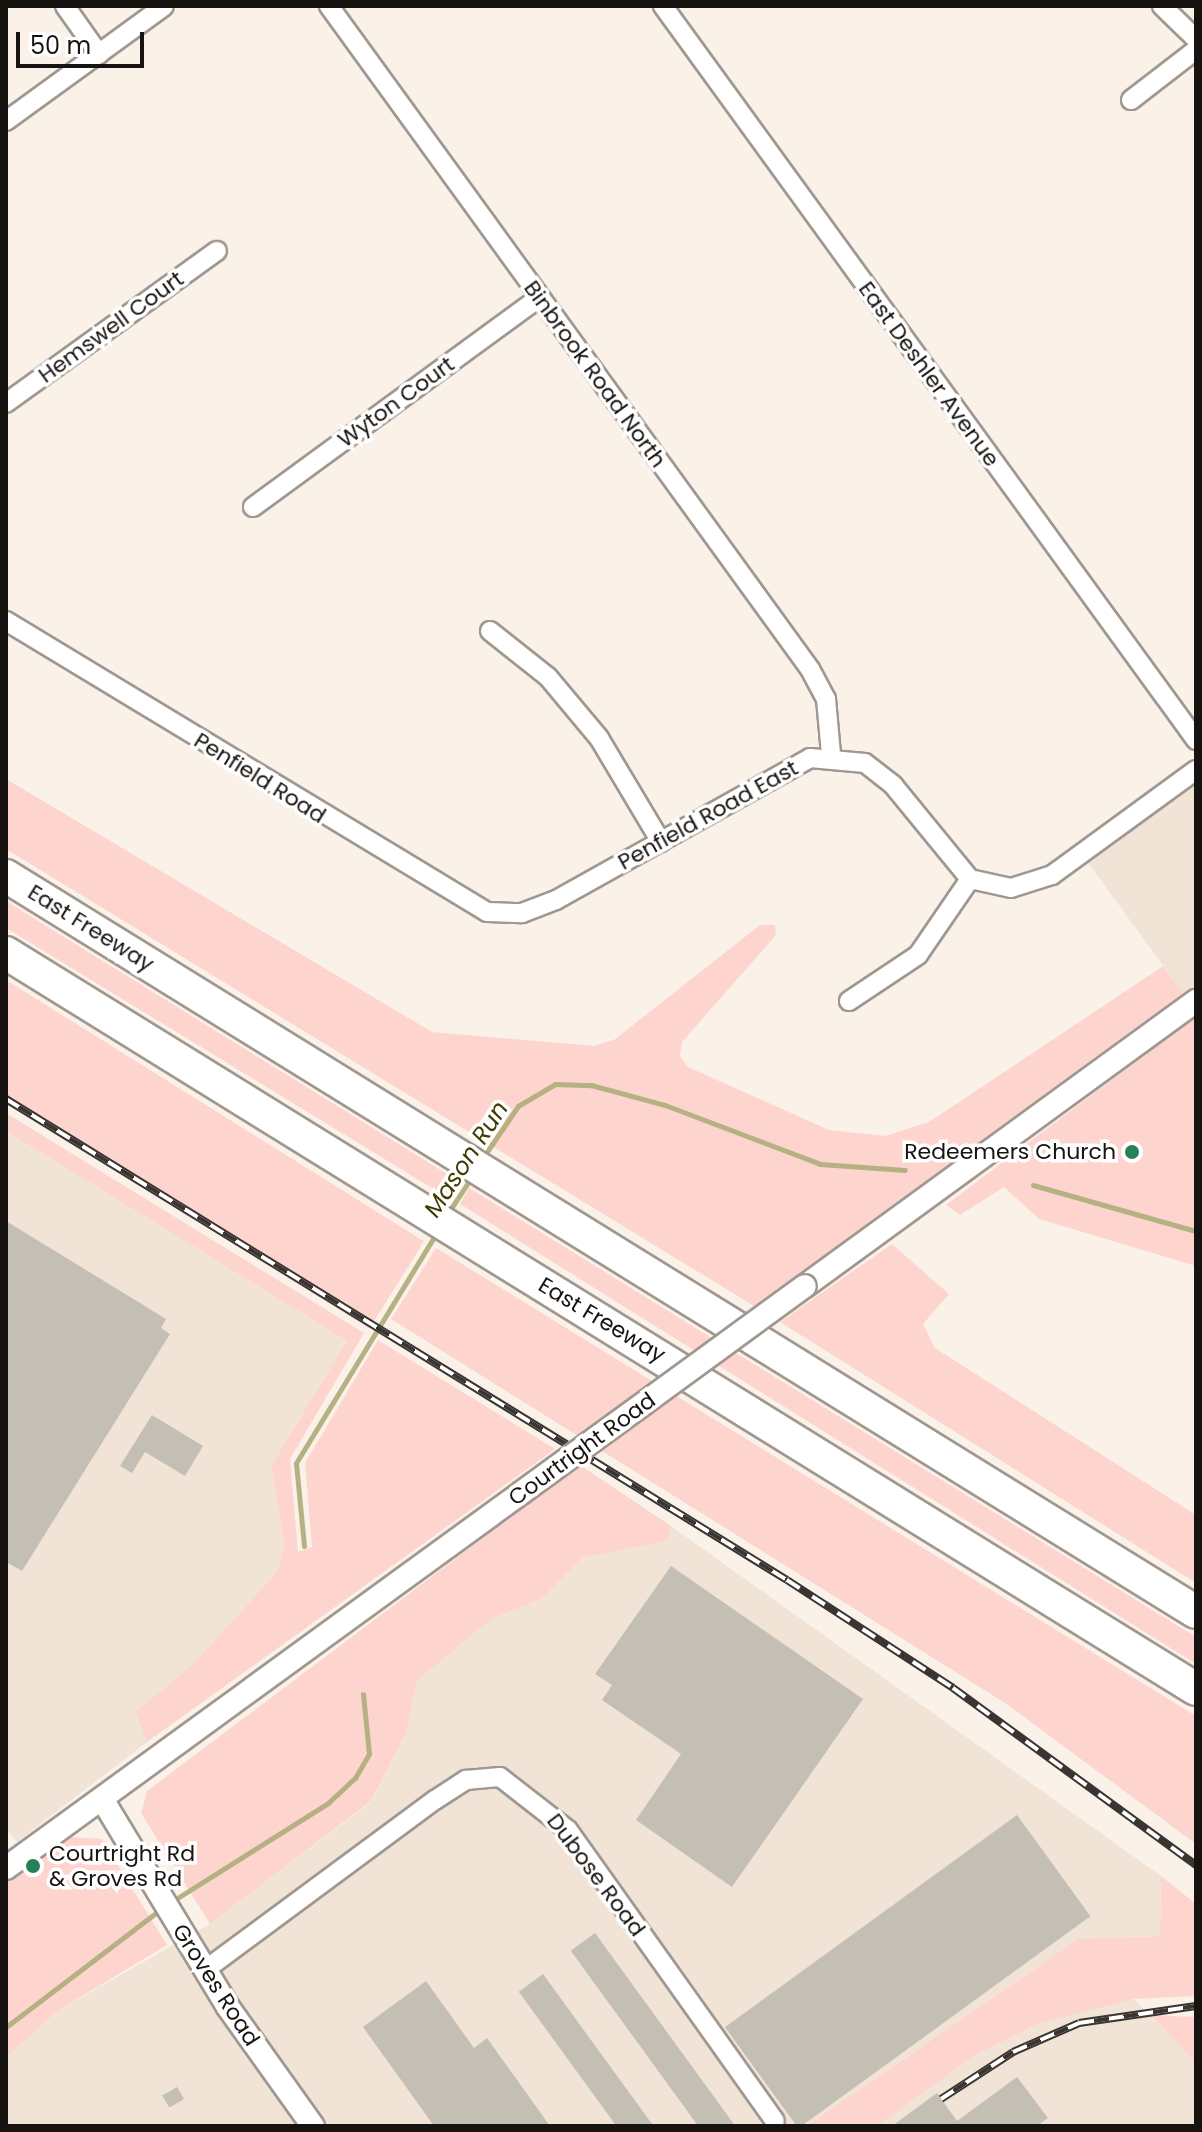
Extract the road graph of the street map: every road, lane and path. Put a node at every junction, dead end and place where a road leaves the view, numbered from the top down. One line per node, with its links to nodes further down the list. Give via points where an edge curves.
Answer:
1 (65, 6): 8 (street)
2 (164, 6): 8 (street)
3 (329, 6): 12 (street, Binbrook Road North)
4 (663, 6): 17 (street, East Deshler Avenue)
5 (1162, 6): 6 (street)
6 (1196, 39)
7 (1196, 50): 9 (street)
8 (99, 54): 10 (street)
9 (1131, 100)
10 (6, 121)
11 (217, 251): 13 (street, Hemswell Court)
12 (539, 298): 14 (street, Wyton Court); 18 (street, Binbrook Road North, via 810,669 826,699)
13 (6, 403)
14 (253, 507)
15 (6, 621): 23 (street, Penfield Road, via 454,898 487,912)
16 (490, 631): 20 (street, via 548,677 599,738)
17 (1196, 740)
18 (831, 754): 20 (street, Penfield Road East, via 810,758); 22 (street, via 865,763 893,785)
19 (1196, 770): 22 (street, via 1052,875 1011,888)
20 (661, 842): 23 (street, Penfield Road East)
21 (6, 876): 27 (highway, East Freeway)
22 (970, 879): 25 (street, via 918,955)
23 (522, 913)
24 (6, 953): 28 (highway, East Freeway)
25 (849, 1001)
26 (1196, 1001): 29 (street, Courtright Road, bridge)
27 (1196, 1612)
28 (1196, 1689)
29 (102, 1799): 30 (street, Courtright Road); 31 (street, Groves Road)
30 (6, 1868)
31 (205, 1970): 32 (street, Dubose Road, via 435,1800 466,1780 500,1777 568,1830); 33 (street, Groves Road)
32 (775, 2121)
33 (313, 2126)

